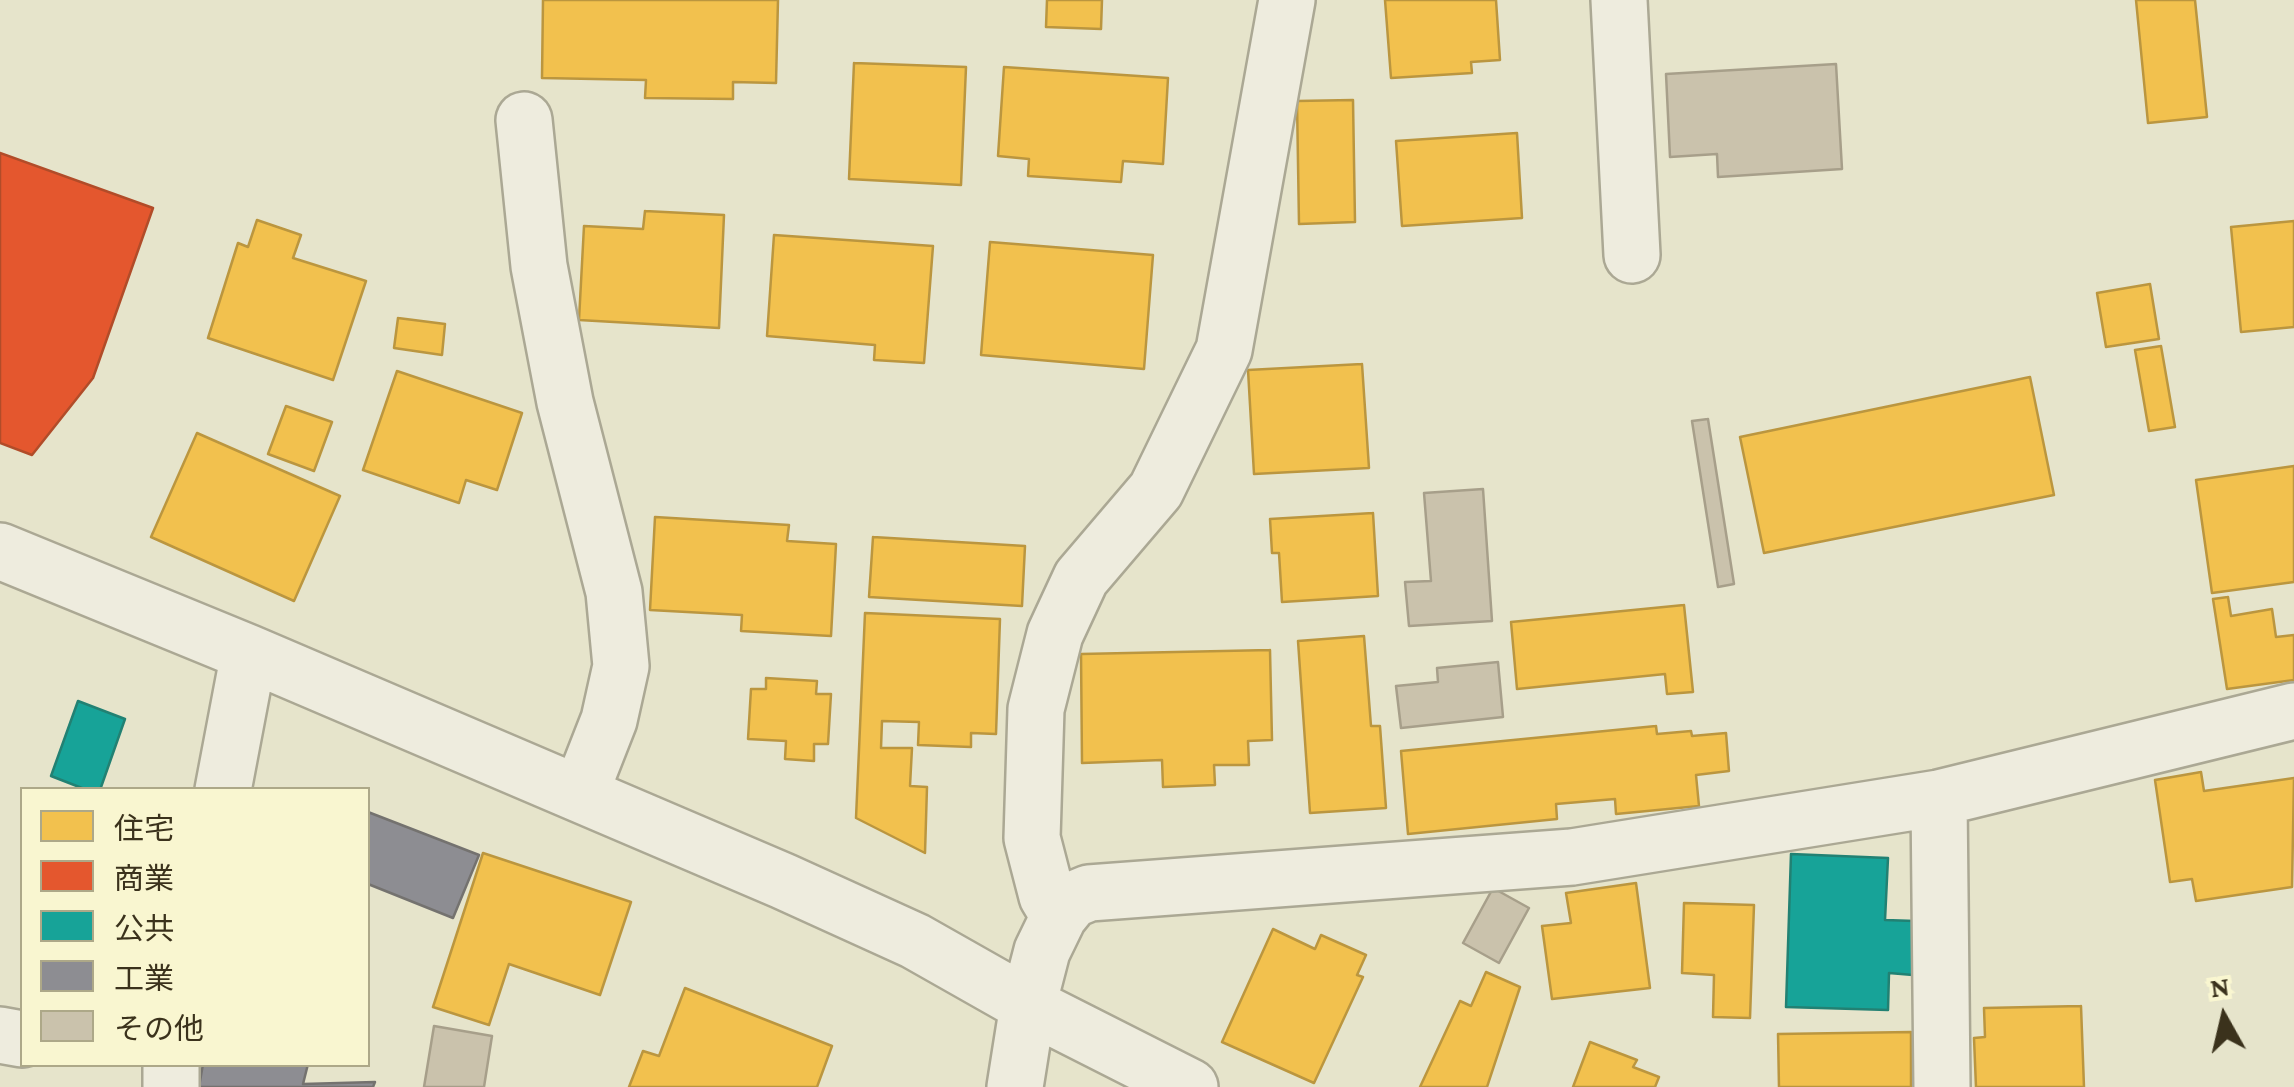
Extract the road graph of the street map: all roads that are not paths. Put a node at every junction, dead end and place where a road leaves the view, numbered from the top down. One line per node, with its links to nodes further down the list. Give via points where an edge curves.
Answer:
1 (1288, 0): 11 (street, via 1224,350 1156,490 1081,578 1055,634 1036,709 1032,838)
2 (1620, 0): 4 (street)
3 (524, 120): 9 (street, via 539,266 565,402 614,592 622,666)
4 (1632, 256)
5 (0, 551): 6 (street)
6 (249, 653): 8 (street); 9 (street)
7 (2294, 710): 10 (street)
8 (224, 787)
9 (580, 794): 12 (street, via 914,941)
10 (1938, 798): 11 (street, via 1572,857 1089,892); 15 (street)
11 (1059, 916): 12 (street)
12 (1028, 1005): 13 (street); 14 (street)
13 (1015, 1087)
14 (1190, 1087)
15 (1942, 1087)

